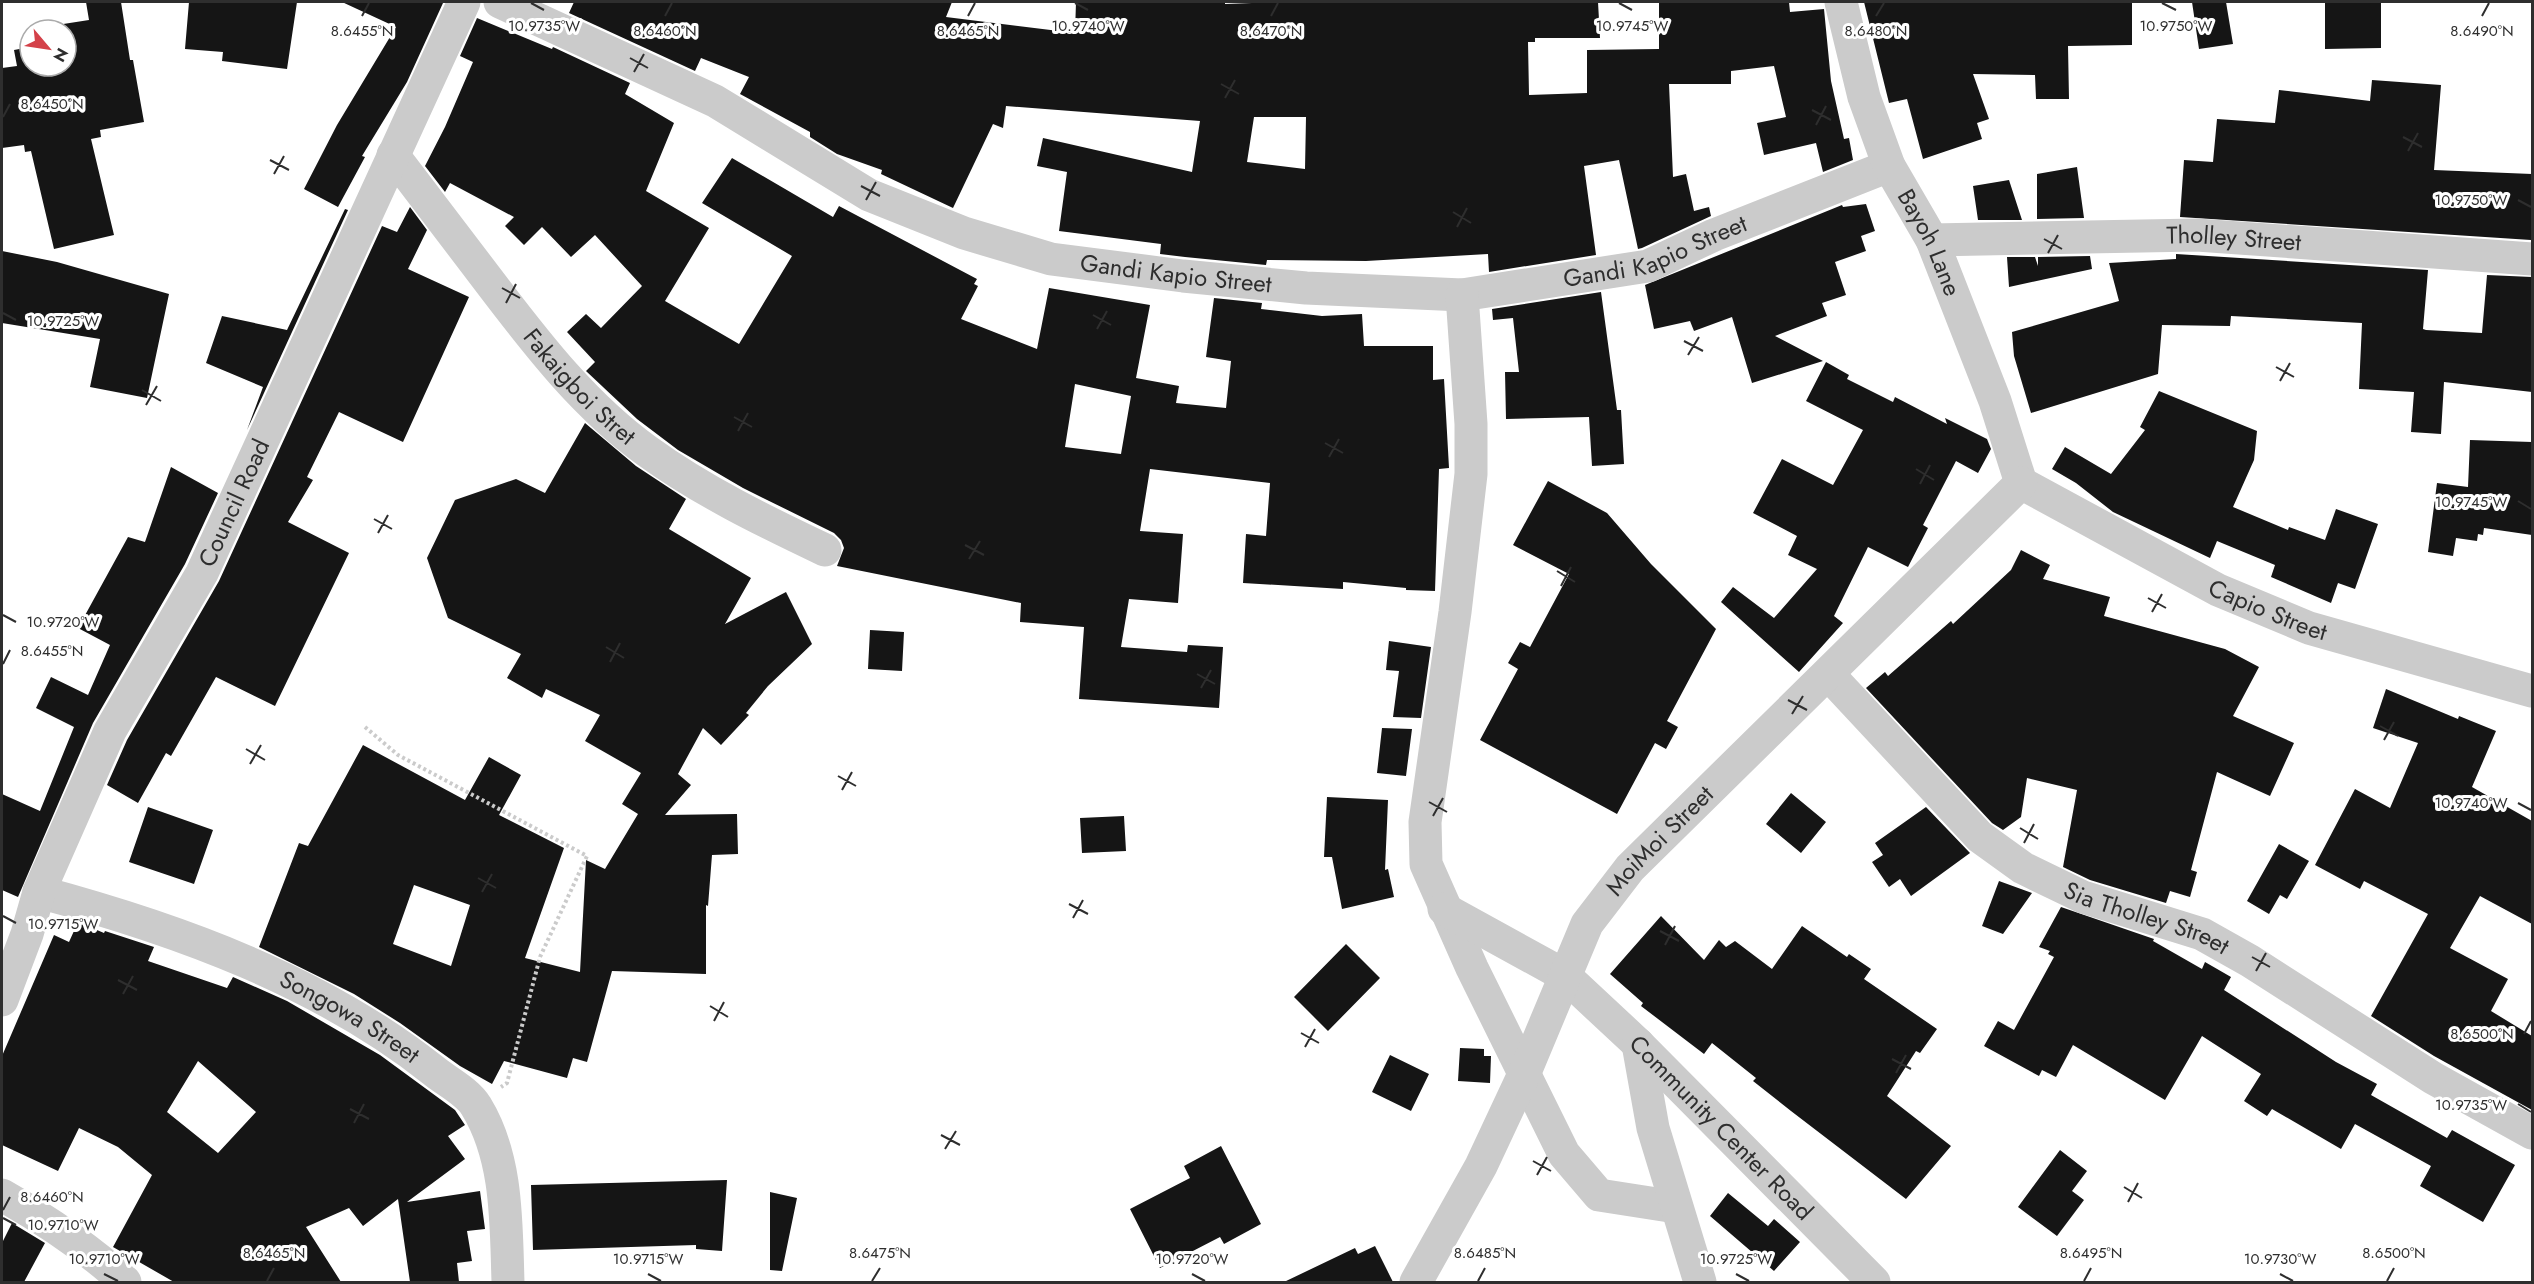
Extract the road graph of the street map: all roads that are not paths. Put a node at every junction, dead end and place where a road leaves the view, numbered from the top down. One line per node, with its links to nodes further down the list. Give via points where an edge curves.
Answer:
1 (464, 2): 4 (street, Council Road)
2 (501, 2): 8 (street, Gandi Kapio Street, via 715,101 870,195 964,233 1051,259 1306,288)
3 (1841, 2): 5 (street, Bayoh Lane, via 1864,97)
4 (393, 155): 10 (street, Fakaigboi Stret, via 530,335 569,382 603,414 646,451 704,488); 13 (street, Council Road, via 202,573 110,731)
5 (1889, 166): 6 (street, Bayoh Lane); 8 (street, Gandi Kapio Street, via 1714,235 1648,266)
6 (1932, 240): 7 (street, Tholley Street, via 2197,235); 9 (street, Bayoh Lane, via 1995,400)
7 (2532, 259)
8 (1462, 295): 14 (street, via 1471,474 1425,822 1426,864)
9 (2021, 483): 11 (street, MoiMoi Street); 12 (street, Capio Street, via 2218,590 2309,628)
10 (825, 550)
11 (1830, 675): 15 (street, MoiMoi Street, via 1630,868 1587,924); 19 (street, Sia Tholley Street, via 1980,837 2023,868 2084,897 2202,934 2433,1078)
12 (2532, 691)
13 (39, 892): 16 (street, Council Road); 23 (street, Songowa Street, via 180,934 242,959 390,1039 475,1104 498,1154)
14 (1444, 909): 15 (street, Community Center Road); 18 (street)
15 (1564, 975): 17 (street, Community Center Road); 18 (street, MoiMoi Street)
16 (2, 999)
17 (1638, 1044): 21 (street, via 1653,1128); 26 (street, Community Center Road)
18 (1525, 1072): 21 (street, via 1564,1154 1599,1195); 24 (street, MoiMoi Street, via 1481,1166)
19 (2532, 1133)
20 (2, 1195): 22 (street, via 43,1218)
21 (1676, 1207): 25 (street)
22 (125, 1282)
23 (508, 1282)
24 (1416, 1282)
25 (1700, 1282)
26 (1874, 1282)

